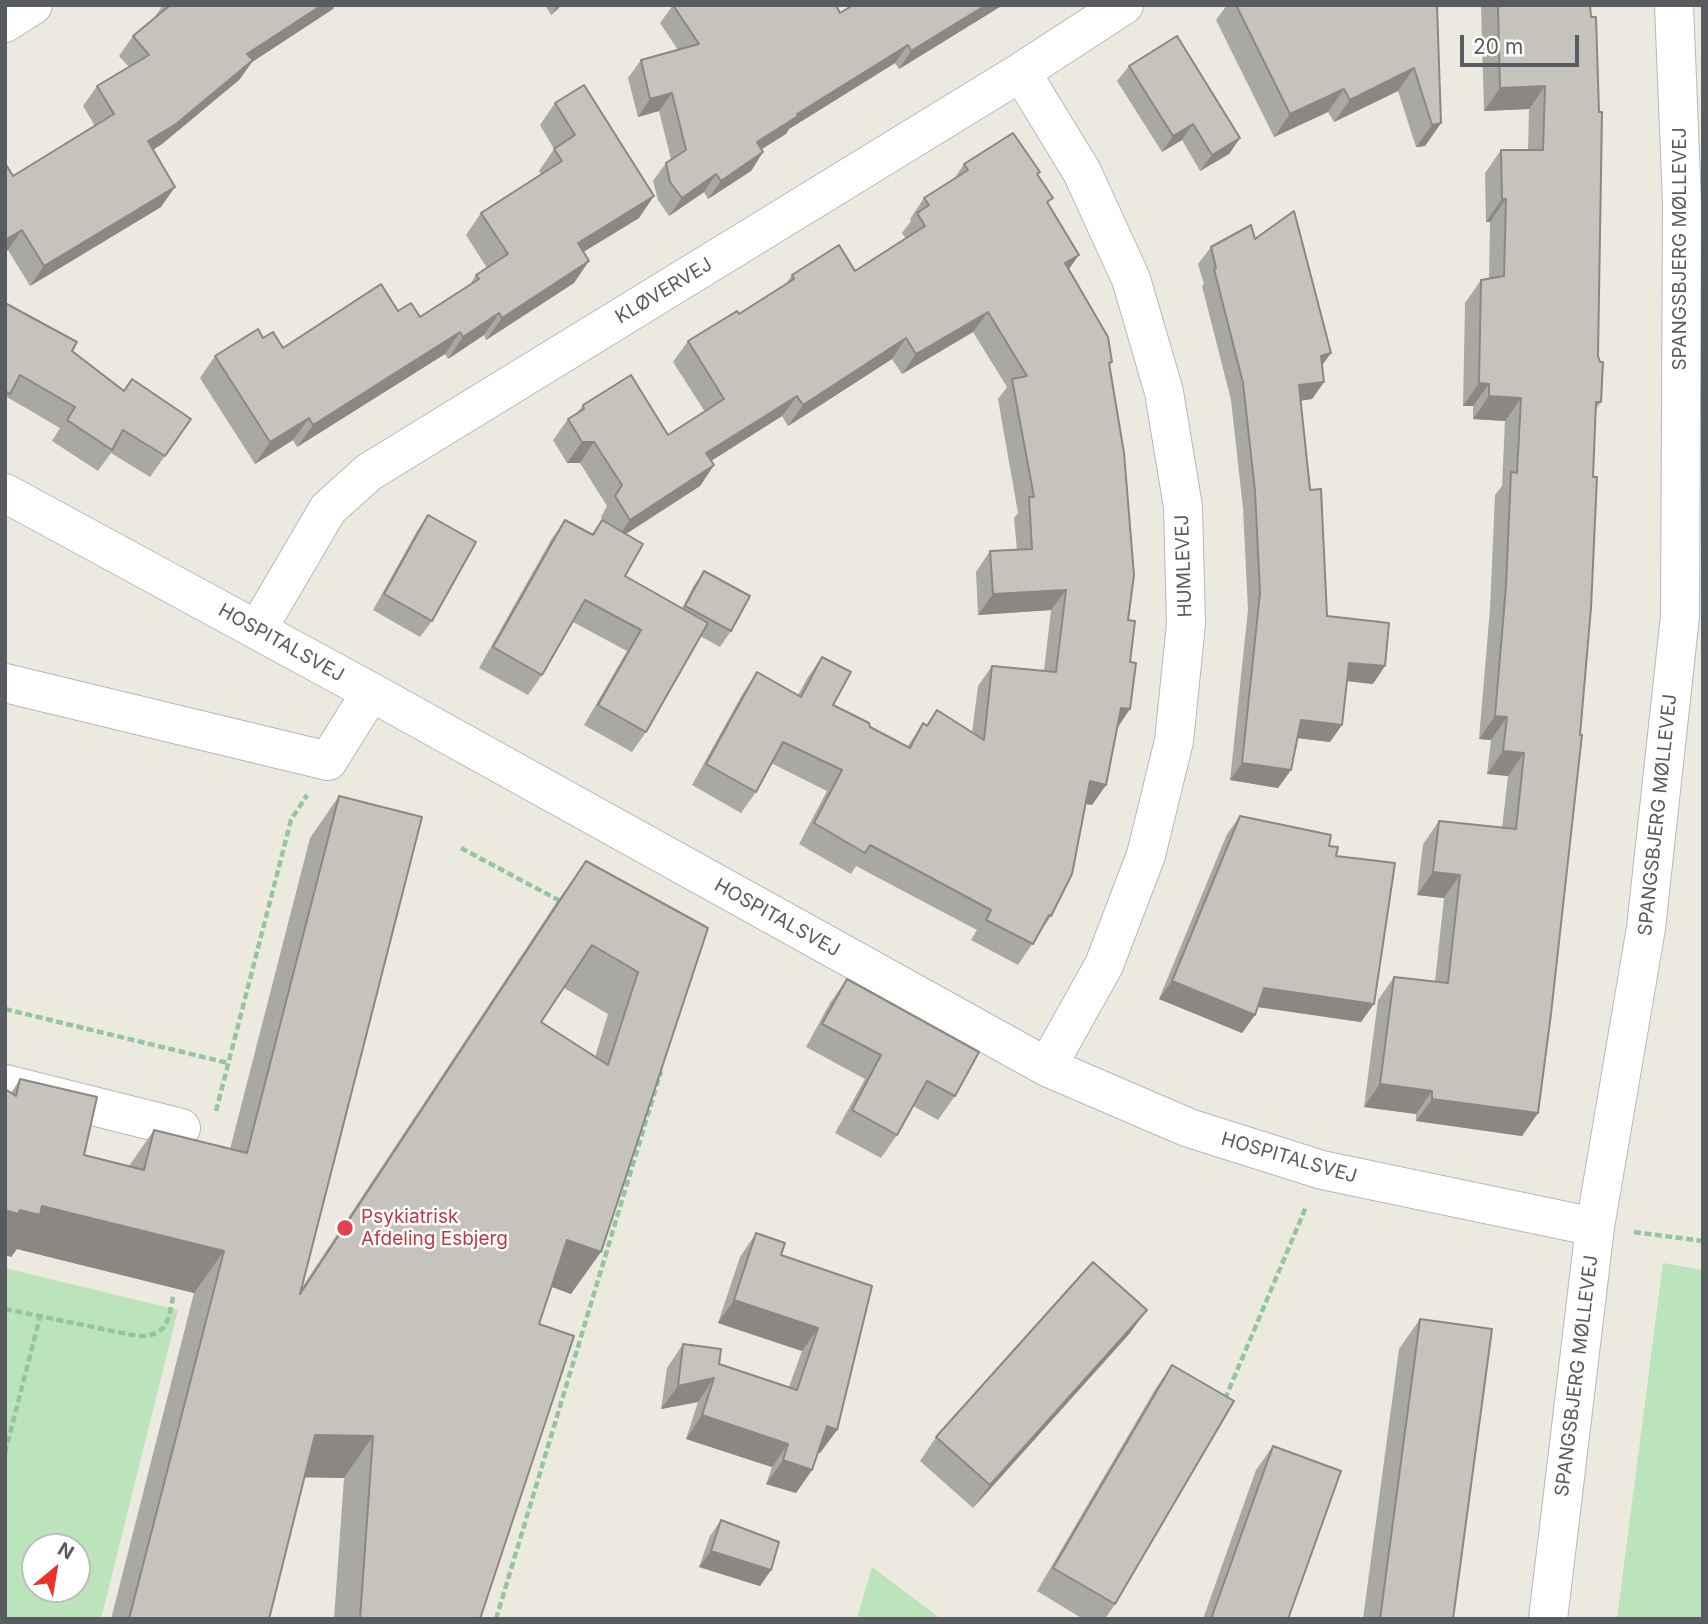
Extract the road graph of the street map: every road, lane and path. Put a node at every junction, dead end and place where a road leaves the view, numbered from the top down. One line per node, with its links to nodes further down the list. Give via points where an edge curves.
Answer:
1 (33, 5): 4 (street)
2 (1124, 5): 5 (street, KLØVERVEJ)
3 (1674, 5): 7 (street, SPANGSBJERG MØLLEVEJ)
4 (5, 23)
5 (1021, 72): 8 (street, KLØVERVEJ, via 369,472 328,509); 17 (street, HUMLEVEJ, via 1082,172 1134,292 1164,392 1183,507 1186,611 1174,741 1146,855 1104,965)
6 (5, 493): 8 (street, HOSPITALSVEJ)
7 (1691, 616): 21 (street, SPANGSBJERG MØLLEVEJ, via 1646,928)
8 (257, 630): 10 (street, HOSPITALSVEJ)
9 (5, 684): 11 (street)
10 (371, 692): 11 (street); 17 (street, HOSPITALSVEJ)
11 (328, 761): 16 (path, via 291,820)
12 (461, 848): 13 (path)
13 (566, 904)
14 (5, 1009): 16 (path)
15 (664, 1059): 28 (path)
16 (228, 1063): 19 (path)
17 (1047, 1067): 20 (street, HOSPITALSVEJ, via 1188,1128)
18 (5, 1084): 19 (street)
19 (198, 1122)
20 (1322, 1170): 21 (street, HOSPITALSVEJ); 26 (path)
21 (1595, 1227): 22 (path); 29 (street, SPANGSBJERG MØLLEVEJ)
22 (1703, 1241)
23 (174, 1293): 25 (path, via 167,1322 152,1337)
24 (5, 1309): 25 (path)
25 (40, 1317): 27 (path)
26 (1225, 1400)
27 (5, 1453)
28 (496, 1619)
29 (1548, 1619)

